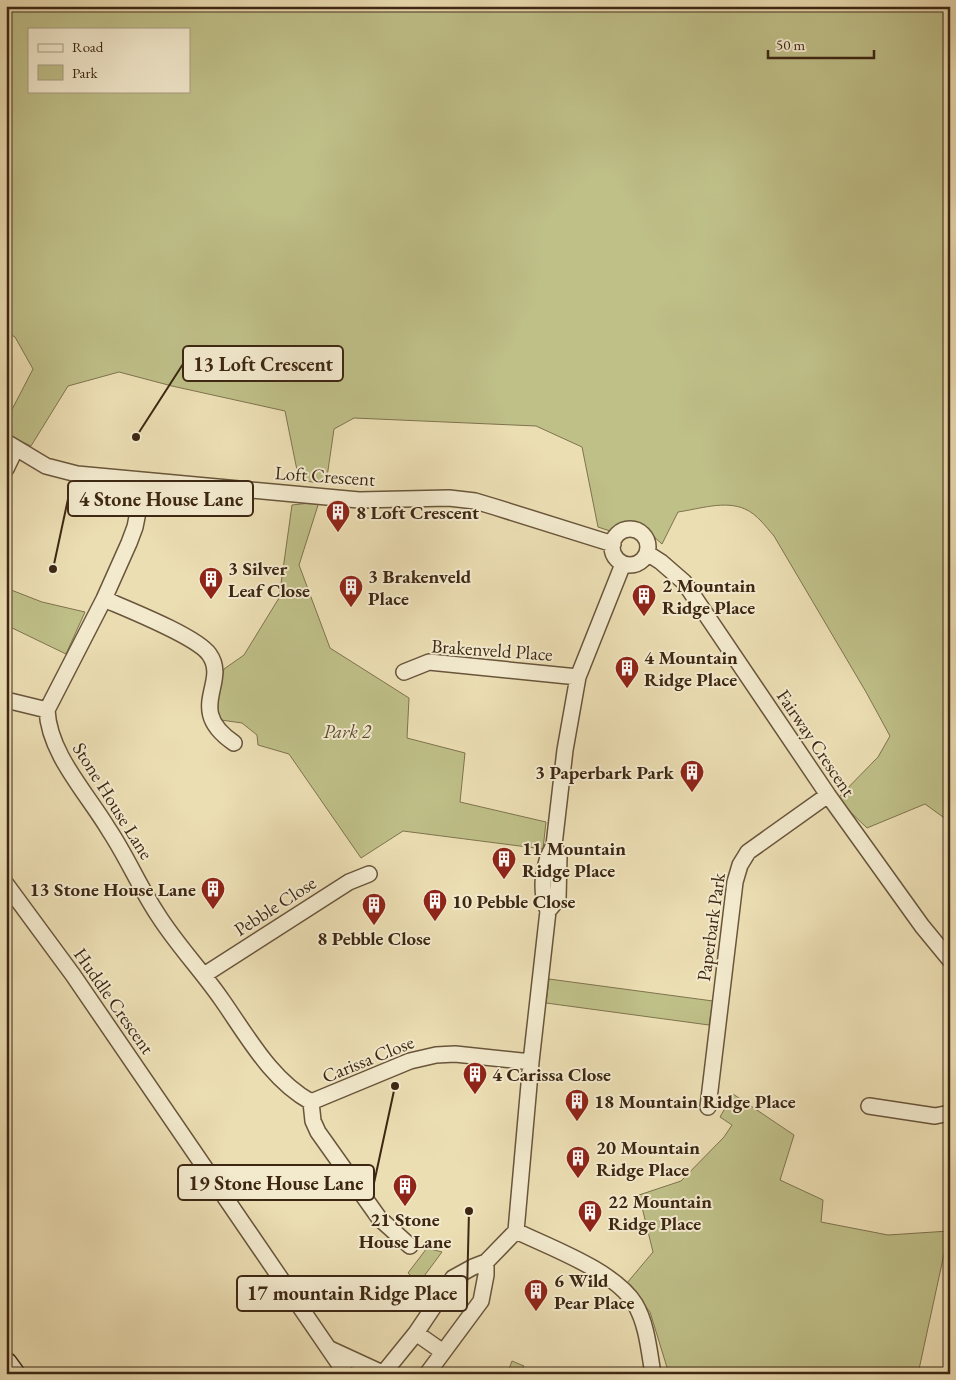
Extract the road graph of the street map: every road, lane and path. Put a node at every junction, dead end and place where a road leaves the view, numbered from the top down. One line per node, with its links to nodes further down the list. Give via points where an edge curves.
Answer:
1 (11, 445): 2 (street); 3 (street, Loft Crescent, via 46,466 77,474)
2 (6, 469)
3 (144, 482): 4 (street, Loft Crescent, via 359,500 457,499 496,507); 7 (street, via 135,527)
4 (613, 544): 5 (street, via 623,531 635,530 644,536); 6 (street, via 614,556)
5 (647, 553): 6 (street, via 634,565); 13 (street, Fairway Crescent, via 684,582)
6 (623, 564): 9 (street)
7 (104, 599): 11 (street); 12 (street, via 188,638 208,653 213,667 211,719 214,726)
8 (404, 672): 9 (street, Brakenveld Place, via 429,662)
9 (578, 677): 19 (street, via 565,750 554,845 560,856 558,900 548,911)
10 (6, 700): 11 (street)
11 (47, 710): 18 (street, Stone House Lane, via 49,728 58,752 110,830 159,917)
12 (234, 743)
13 (828, 795): 17 (street, Fairway Crescent); 22 (street, Paperbark Park, via 748,852 740,865)
14 (369, 874): 18 (street, Pebble Close, via 349,882)
15 (6, 884): 24 (street, Huddle Crescent)
16 (6, 889): 24 (street, Huddle Crescent, via 11,902 164,1121)
17 (950, 960)
18 (204, 975): 20 (street, Stone House Lane, via 267,1065 295,1094)
19 (531, 1062): 20 (street, Carissa Close, via 436,1055 410,1061); 25 (street)
20 (310, 1102): 26 (street, via 318,1132 379,1218)
21 (869, 1106): 23 (street, via 935,1116)
22 (708, 1107)
23 (950, 1112)
24 (187, 1143): 29 (street, Huddle Crescent)
25 (516, 1231): 27 (street); 37 (street, via 604,1274 624,1289 636,1304 644,1326)
26 (410, 1246)
27 (486, 1262): 28 (street, via 453,1278); 30 (street, via 481,1301)
28 (416, 1333): 30 (street); 32 (street)
29 (328, 1349): 32 (street); 34 (street, Huddle Crescent)
30 (443, 1352): 36 (street)
31 (6, 1363): 33 (main road)
32 (381, 1372): 35 (street, via 399,1371)
33 (14, 1374)
34 (346, 1374)
35 (403, 1374)
36 (428, 1374)
37 (653, 1374)

